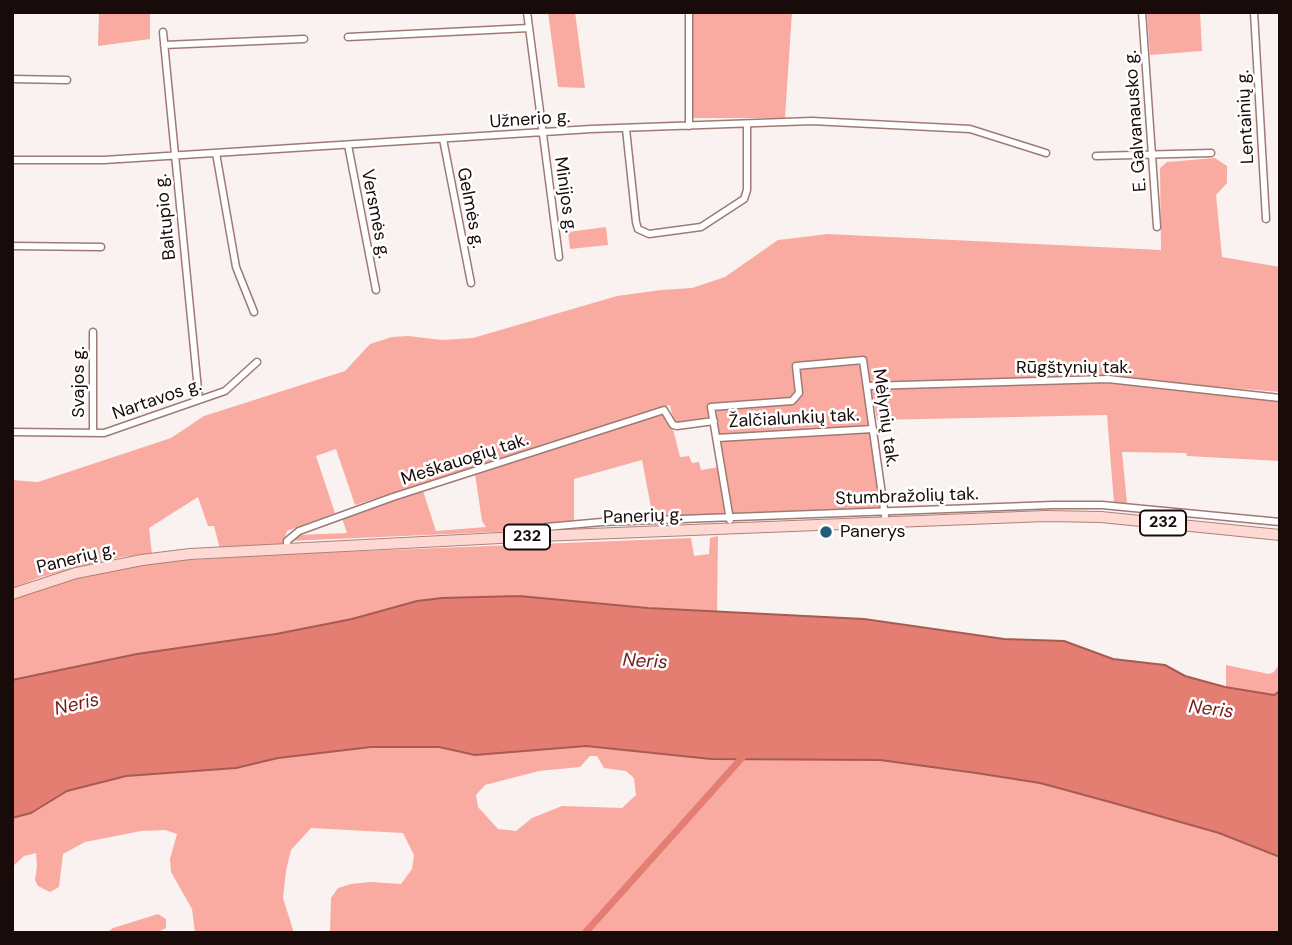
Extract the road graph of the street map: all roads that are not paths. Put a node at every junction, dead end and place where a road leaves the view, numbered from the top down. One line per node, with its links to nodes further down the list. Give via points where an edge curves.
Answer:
1 (527, 12): 5 (street, Minijos g.)
2 (690, 12): 13 (street)
3 (1142, 12): 23 (street, E. Galvanausko g.)
4 (1254, 12): 25 (street, Lentainių g.)
5 (529, 29): 7 (street); 15 (street, Minijos g.)
6 (163, 32): 9 (street, Baltupio g.)
7 (348, 37)
8 (304, 39): 9 (street)
9 (164, 45): 21 (street, Baltupio g.)
10 (12, 79): 11 (street)
11 (67, 80)
12 (747, 125): 13 (street, Užnerio g.); 14 (street, via 744,199 701,227 649,234 638,229 636,222); 19 (street, Užnerio g., via 813,121 970,129)
13 (689, 126): 14 (street, Užnerio g.)
14 (626, 129): 15 (street, Užnerio g.)
15 (542, 133): 16 (street, Užnerio g.); 29 (street, Minijos g.)
16 (443, 139): 17 (street, Užnerio g.); 30 (street, Gelmės g.)
17 (348, 145): 18 (street, Užnerio g.); 31 (street, Versmės g.)
18 (216, 153): 21 (street, Užnerio g.); 32 (street, via 236,267)
19 (1046, 153)
20 (1211, 153): 23 (street)
21 (174, 156): 24 (street, Užnerio g.); 37 (street, Baltupio g.)
22 (1096, 156): 23 (street)
23 (1152, 156): 26 (street, E. Galvanausko g.)
24 (12, 160)
25 (1266, 219)
26 (1157, 227)
27 (12, 246): 28 (street)
28 (101, 247)
29 (559, 257)
30 (471, 283)
31 (376, 290)
32 (254, 312)
33 (93, 332): 41 (street, Svajos g.)
34 (257, 362): 37 (street, Nartavos g., via 225,391)
35 (867, 386): 36 (street, Rūgštynių tak., via 1108,379); 38 (street, Mėlynių tak., via 863,360 796,366 799,393 792,401 711,407); 39 (street, Mėlynių tak.)
36 (1280, 398)
37 (199, 400): 41 (street, Nartavos g.)
38 (714, 421): 42 (street); 47 (street, Meškauogių tak., via 677,426 664,410 299,531 287,541)
39 (873, 429): 42 (street, Žalčialunkių tak.); 43 (street, Mėlynių tak.)
40 (12, 432): 41 (street, Nartavos g.)
41 (93, 433)
42 (717, 438): 45 (street)
43 (885, 517): 44 (street, Stumbražolių tak., via 1102,505); 45 (main road, Panerių g. / 232); 46 (main road, Panerių g. / 232, via 1101,517)
44 (1280, 522)
45 (731, 524): 47 (main road, Panerių g. / 232)
46 (1280, 535)
47 (287, 549): 48 (main road, Panerių g. / 232, via 142,560 76,573)
48 (12, 594)

